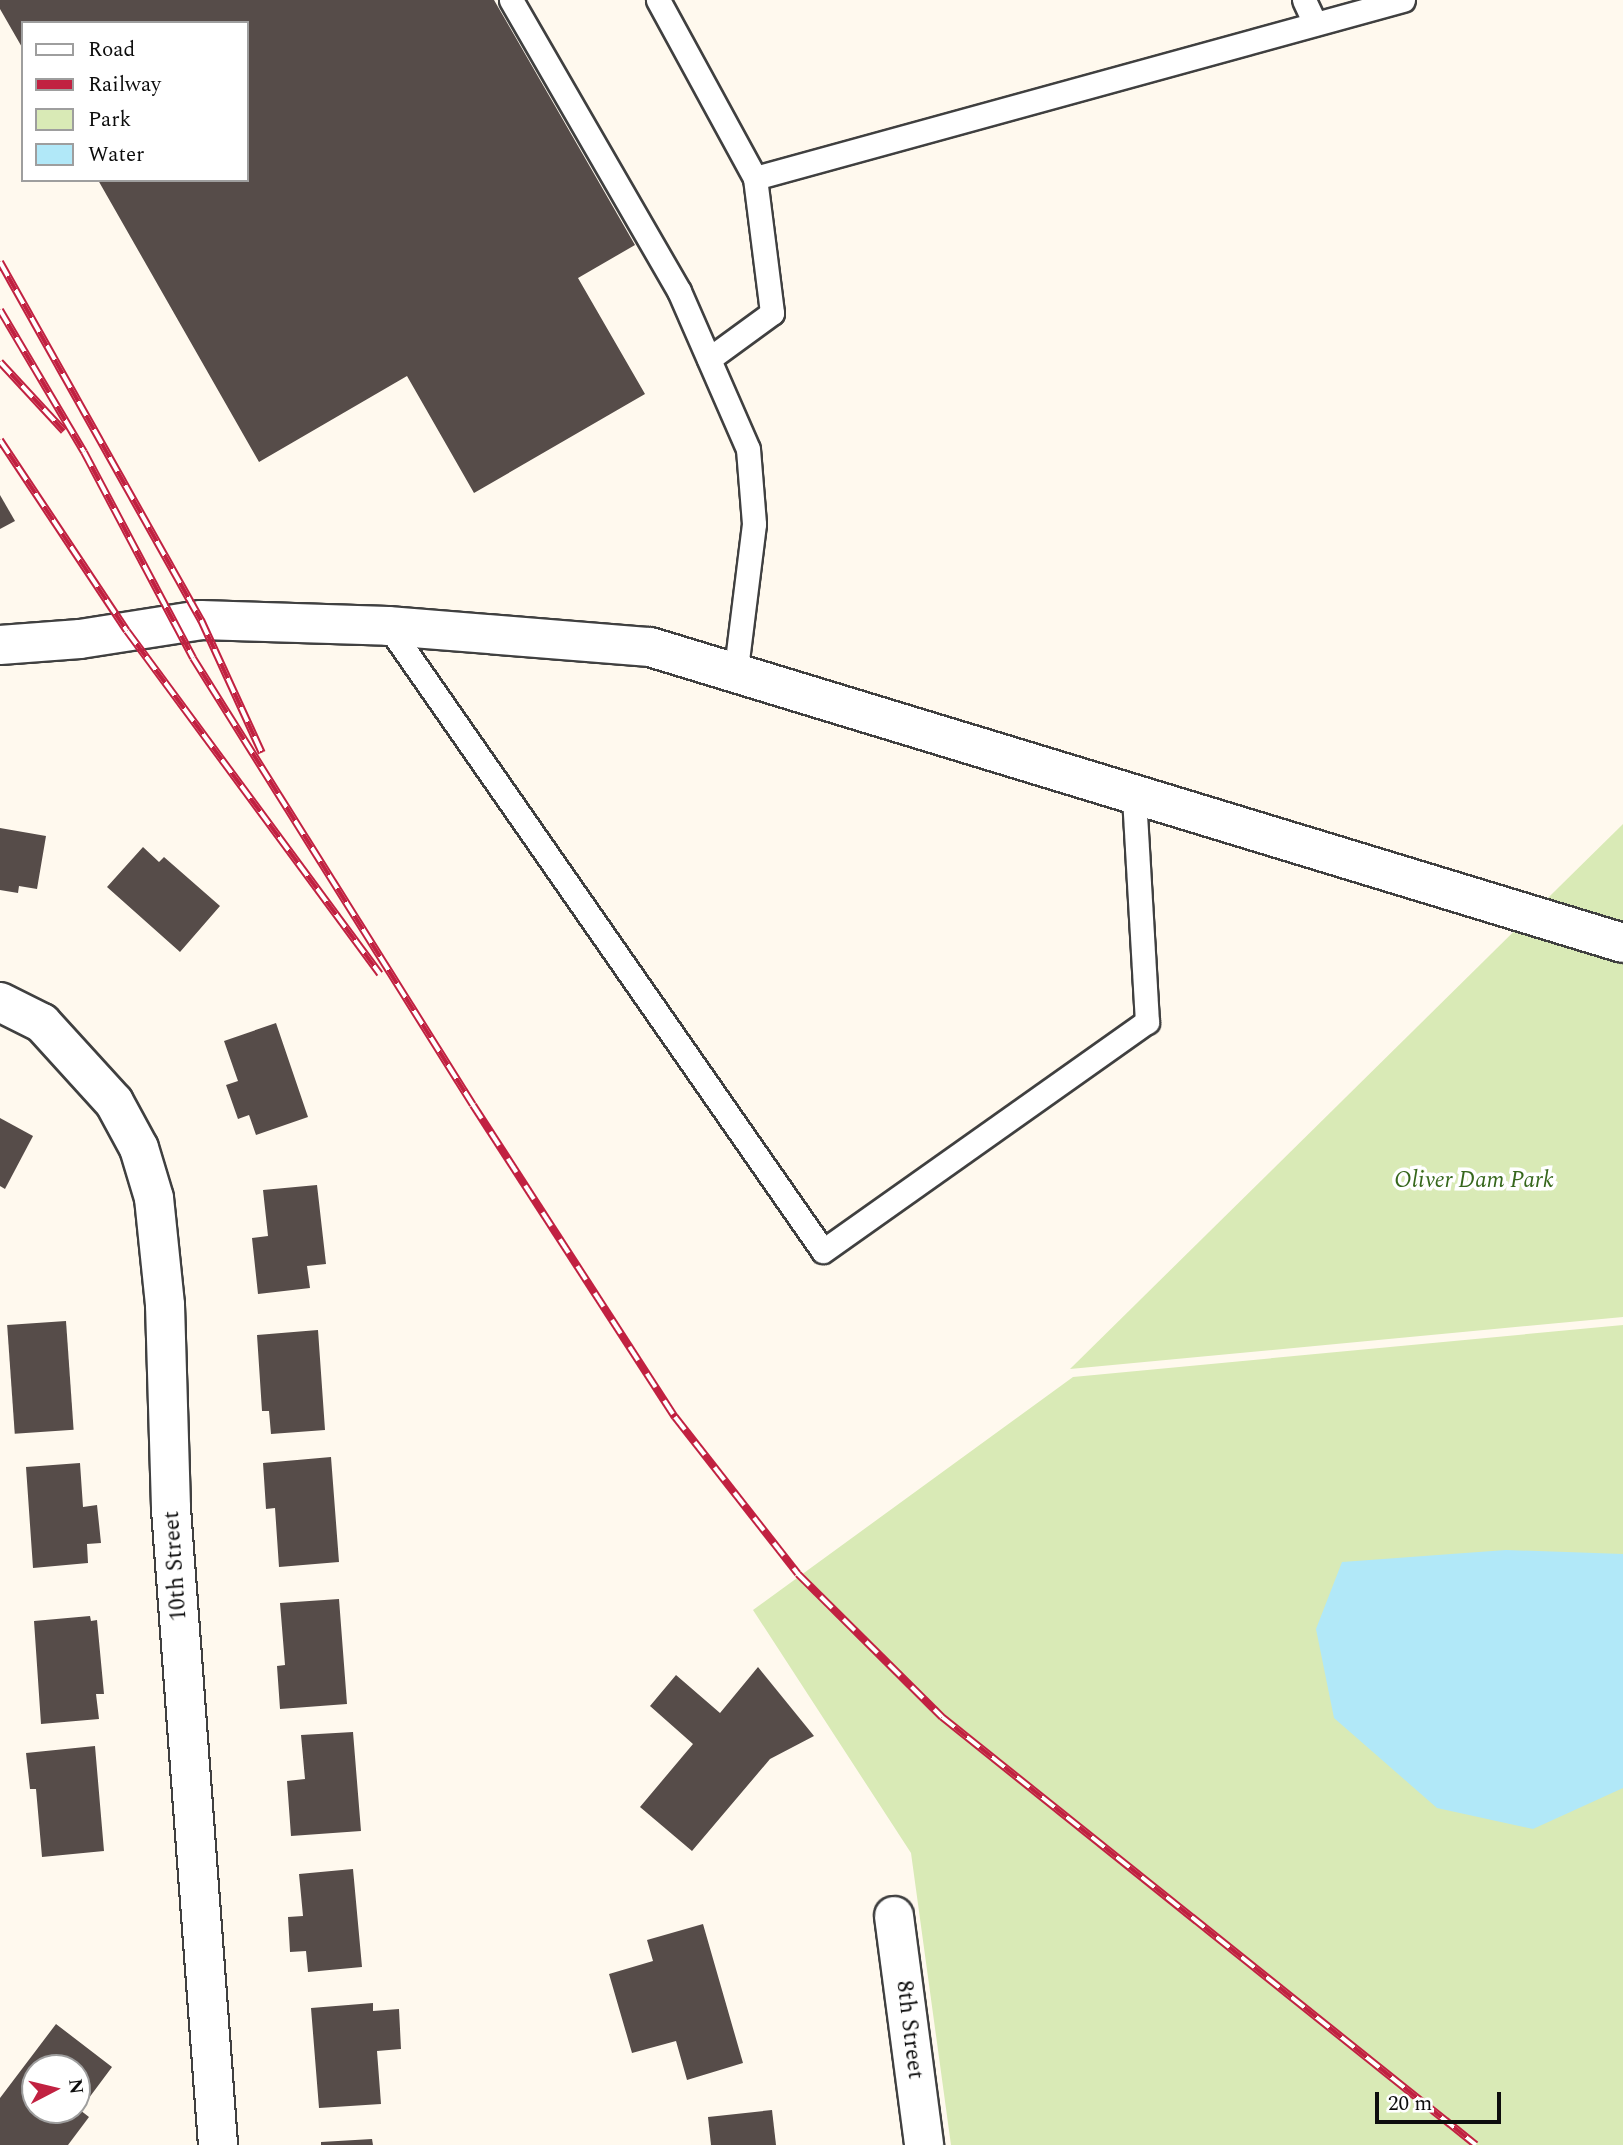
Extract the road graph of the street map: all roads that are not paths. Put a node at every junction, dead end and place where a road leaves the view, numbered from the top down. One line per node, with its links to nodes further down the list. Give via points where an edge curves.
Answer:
1 (511, 0): 7 (lane, via 679,290)
2 (658, 0): 6 (lane)
3 (1304, 0): 5 (lane)
4 (1403, 0): 5 (lane)
5 (1315, 24): 6 (lane)
6 (755, 178): 7 (lane, via 772,313)
7 (709, 359): 10 (lane, via 748,449 754,524)
8 (388, 626): 9 (street, via 201,620 80,639); 10 (street, via 650,647); 11 (lane, via 824,1251 1147,1022)
9 (0, 645)
10 (735, 676): 11 (street)
11 (1134, 796): 12 (street)
12 (1623, 943)
13 (0, 1002): 15 (street, 10th Street, via 42,1023 114,1102 139,1148 154,1198 165,1305 171,1509)
14 (894, 1916): 16 (street, 8th Street)
15 (218, 2145)
16 (923, 2145)

